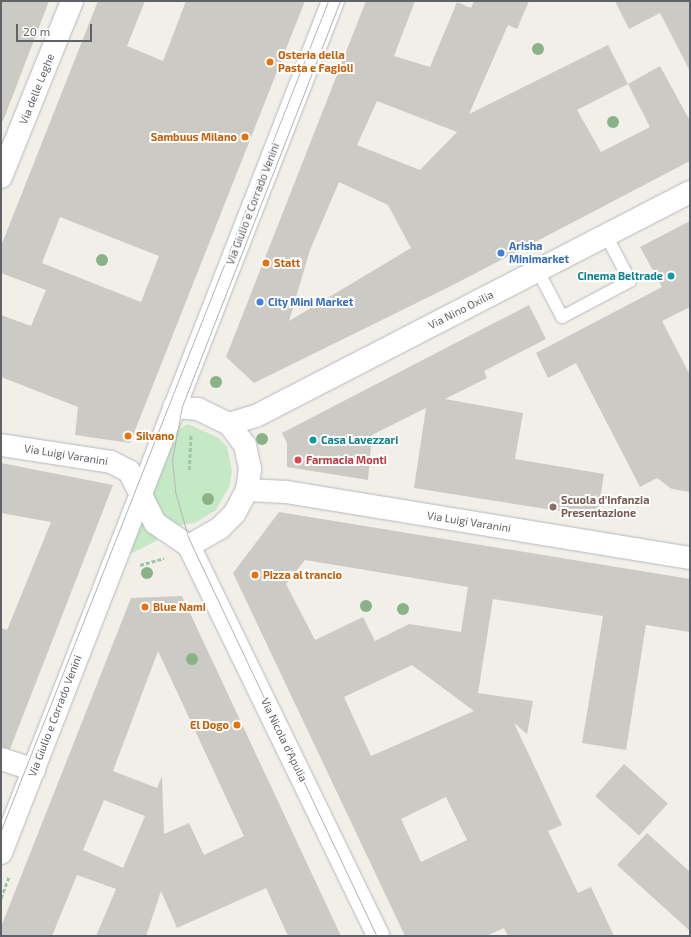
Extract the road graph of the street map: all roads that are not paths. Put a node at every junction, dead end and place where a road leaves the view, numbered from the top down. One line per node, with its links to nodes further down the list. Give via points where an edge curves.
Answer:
1 (72, 1): 3 (street, Via delle Leghe)
2 (333, 1): 7 (street, Via Giulio e Corrado Venini)
3 (1, 177)
4 (690, 192): 5 (street, Via Nino Oxilia)
5 (606, 235): 6 (street, Via Nino Oxilia); 6 (lane, via 630,281 562,317)
6 (538, 271): 8 (street, Via Nino Oxilia, via 256,416)
7 (174, 407): 8 (street, via 198,409); 11 (street)
8 (229, 424): 10 (street, via 247,453)
9 (1, 445): 11 (street, Via Luigi Varanini, via 111,462 128,471)
10 (247, 490): 12 (street, via 227,522); 13 (street, Via Luigi Varanini, via 293,493)
11 (138, 494): 12 (street, via 155,523); 15 (street, Via Giulio e Corrado Venini)
12 (189, 546): 17 (street, Via Nicola d'Apulia)
13 (690, 558)
14 (1, 759): 15 (street)
15 (34, 770): 16 (street, Via Giulio e Corrado Venini)
16 (1, 853)
17 (378, 936)

